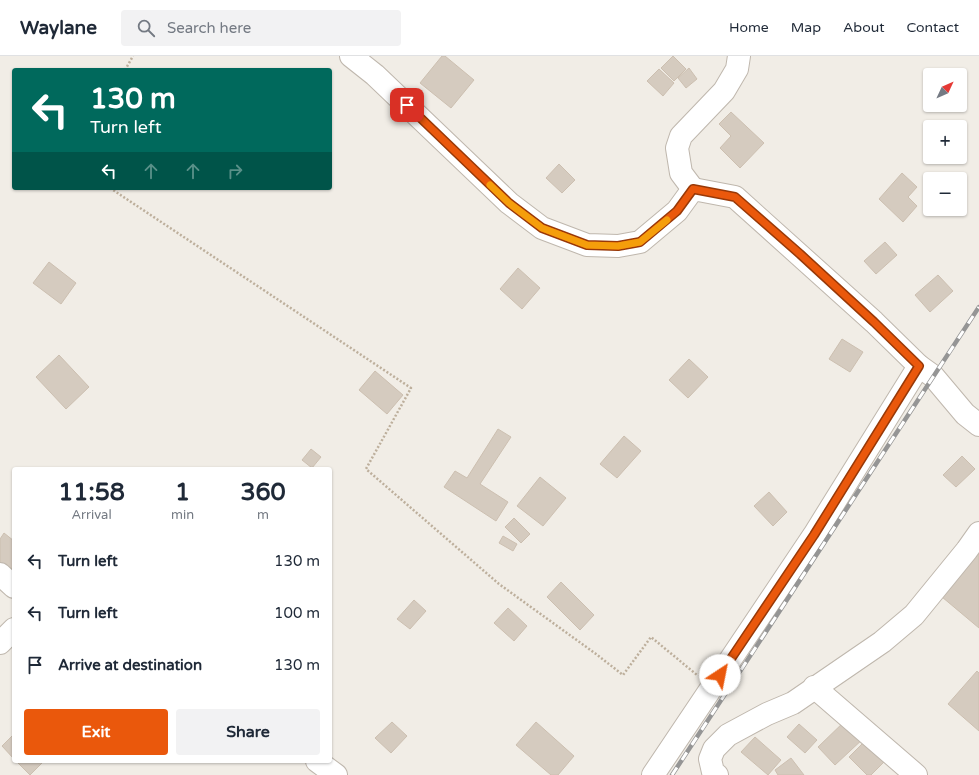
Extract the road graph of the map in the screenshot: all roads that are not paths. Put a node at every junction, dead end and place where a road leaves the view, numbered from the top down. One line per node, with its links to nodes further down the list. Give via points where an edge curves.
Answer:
1 (351, 56): 3 (street, via 375,75 509,203 542,228 587,245 618,246 640,242 677,211)
2 (739, 56): 3 (street, via 737,69 724,91 681,136 677,148 681,173)
3 (693, 189): 4 (street, via 735,197 863,311)
4 (919, 366): 5 (street); 14 (street, via 814,535)
5 (979, 425)
6 (979, 533): 11 (street, via 914,615 882,642)
7 (0, 574): 8 (street)
8 (12, 585)
9 (12, 631): 10 (street)
10 (0, 643)
11 (814, 688): 15 (street, via 793,703 728,735 714,749 710,759 713,772); 16 (street)
12 (319, 763): 13 (street)
13 (336, 775)
14 (653, 775)
15 (717, 775)
16 (916, 775)

